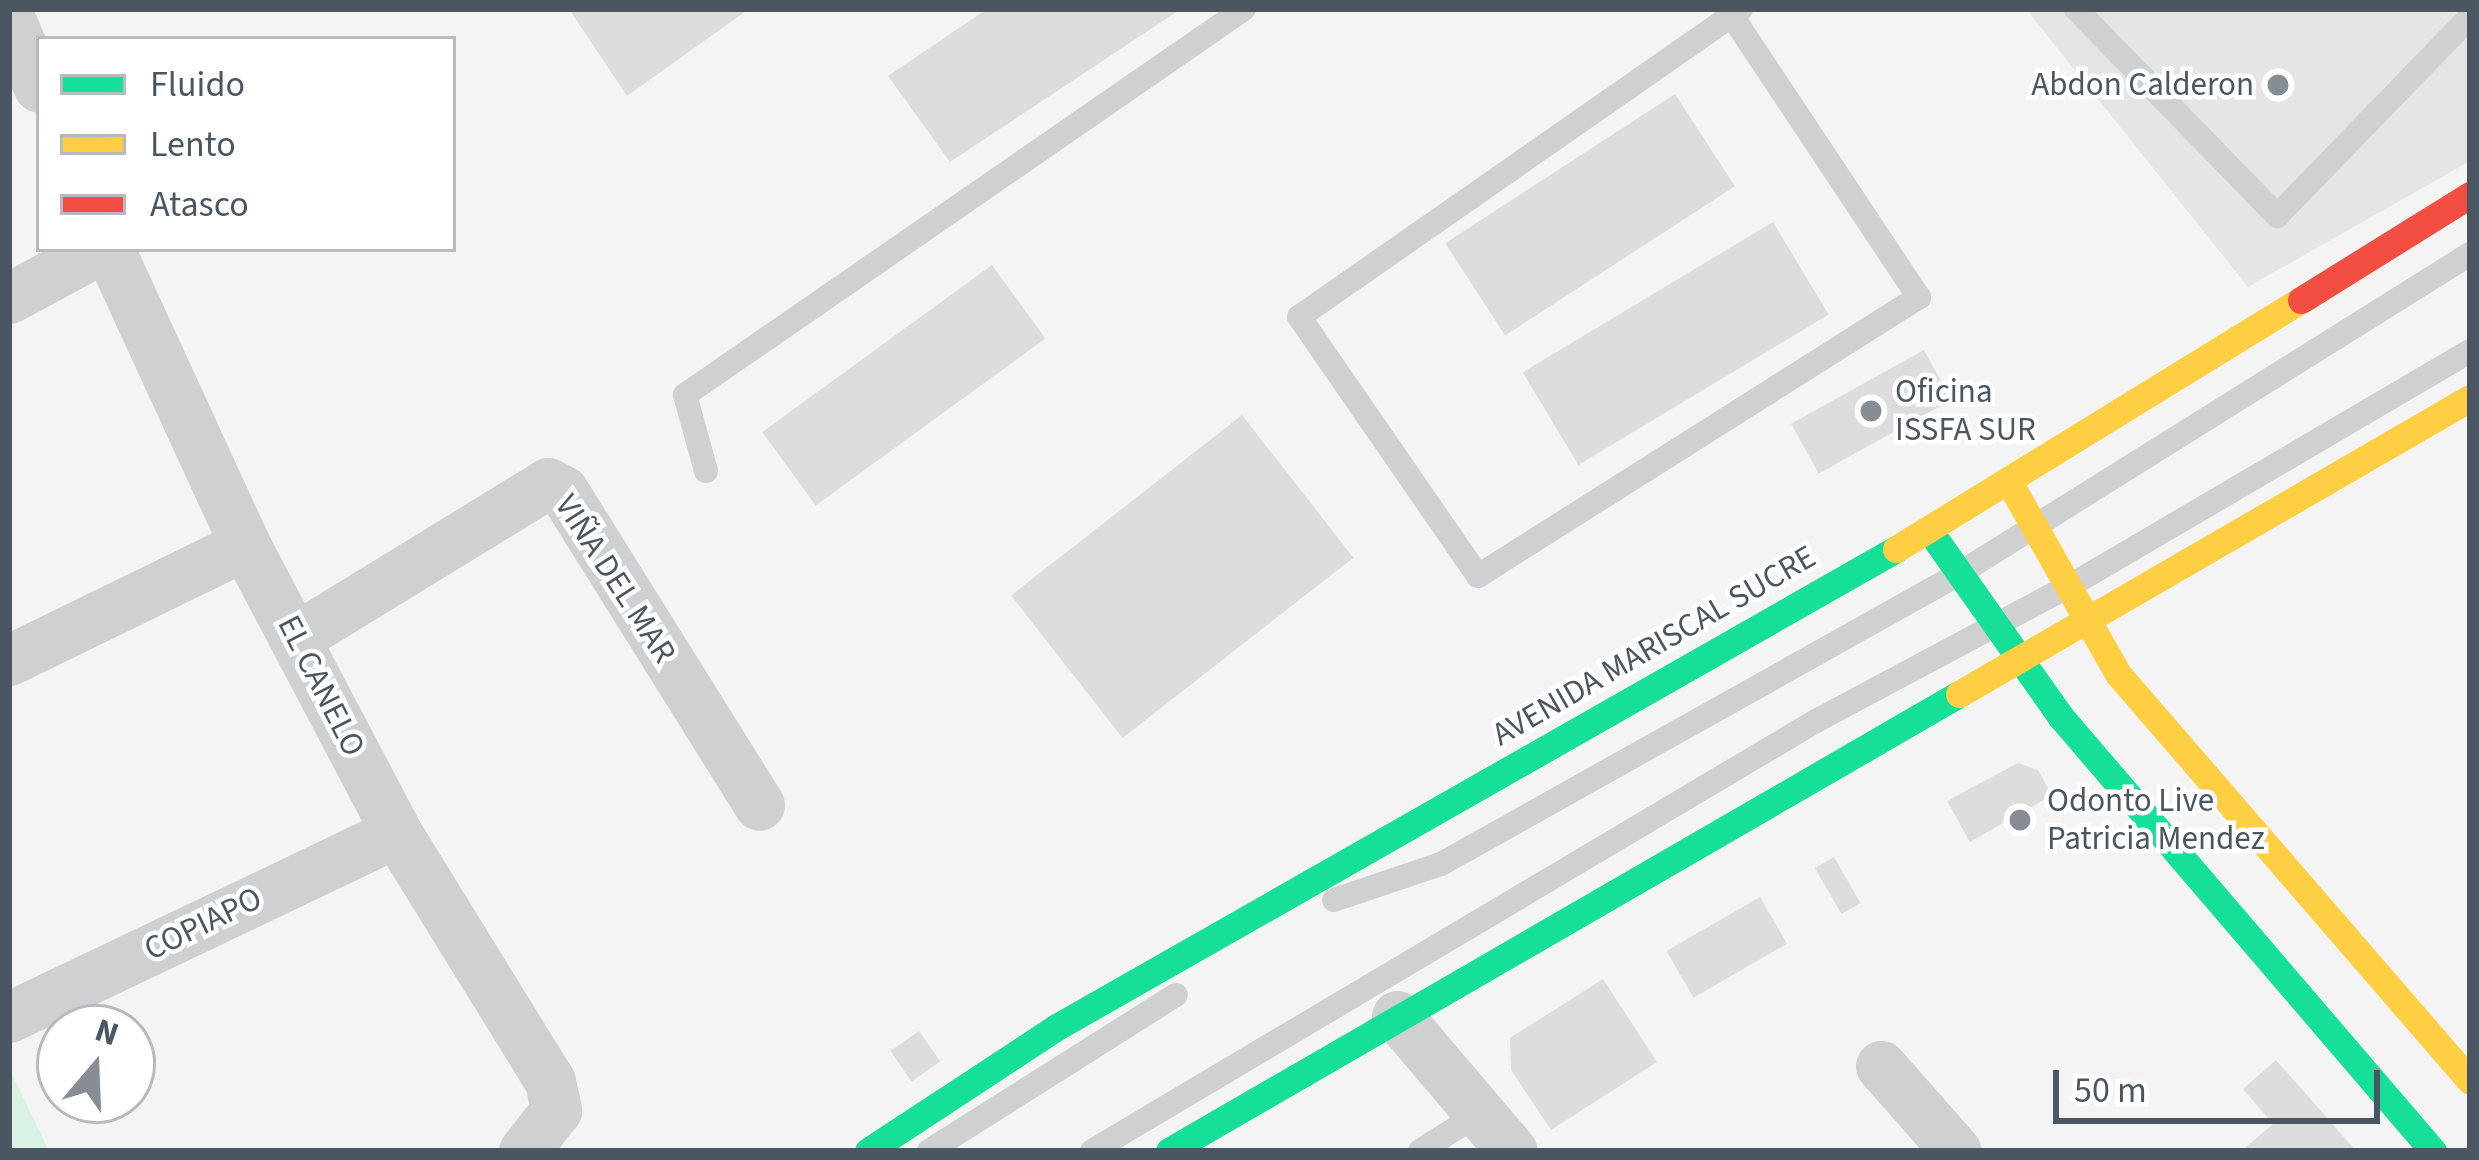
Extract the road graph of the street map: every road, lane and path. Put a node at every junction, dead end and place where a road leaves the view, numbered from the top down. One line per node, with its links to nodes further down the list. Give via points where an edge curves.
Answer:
1 (2077, 9): 5 (lane, via 2277,216)
2 (1233, 12): 14 (lane, via 685,395)
3 (1736, 12): 3 (lane, via 1299,317 1478,576 1919,297)
4 (9, 17): 6 (street)
5 (2470, 17)
6 (36, 80)
7 (2470, 195): 15 (main road, AVENIDA MARISCAL SUCRE)
8 (99, 252): 11 (street)
9 (106, 252): 18 (street, EL CANELO)
10 (2470, 254): 16 (lane)
11 (9, 298)
12 (2470, 352): 20 (lane)
13 (2470, 398): 21 (main road)
14 (706, 471)
15 (2008, 482): 16 (main road); 17 (main road, AVENIDA MARISCAL SUCRE)
16 (2038, 529): 19 (lane); 20 (main road)
17 (1929, 530): 19 (main road); 35 (main road, AVENIDA MARISCAL SUCRE, via 1055,1028)
18 (245, 545): 23 (street, EL CANELO); 25 (street)
19 (1958, 575): 22 (main road); 36 (lane, via 1441,864 1325,903)
20 (2073, 584): 21 (main road); 22 (lane)
21 (2090, 617): 24 (main road); 31 (main road, via 2118,674)
22 (1997, 623): 24 (main road); 37 (lane)
23 (297, 637): 26 (street, VIÑA DEL MAR, via 548,483 563,491); 27 (street, EL CANELO)
24 (2024, 658): 28 (main road); 42 (main road, via 2061,717)
25 (9, 659)
26 (759, 805)
27 (396, 832): 29 (street, COPIAPO); 34 (street, EL CANELO, via 550,1081 556,1110)
28 (1397, 1016): 32 (main road); 33 (street)
29 (9, 1017)
30 (1881, 1066): 41 (street)
31 (2470, 1081)
32 (1211, 1126): 38 (main road); 39 (lane)
33 (1496, 1132): 40 (lane)
34 (524, 1151)
35 (868, 1151)
36 (929, 1151)
37 (1092, 1151)
38 (1168, 1151)
39 (1225, 1151)
40 (1420, 1151)
41 (1955, 1151)
42 (2433, 1151)

